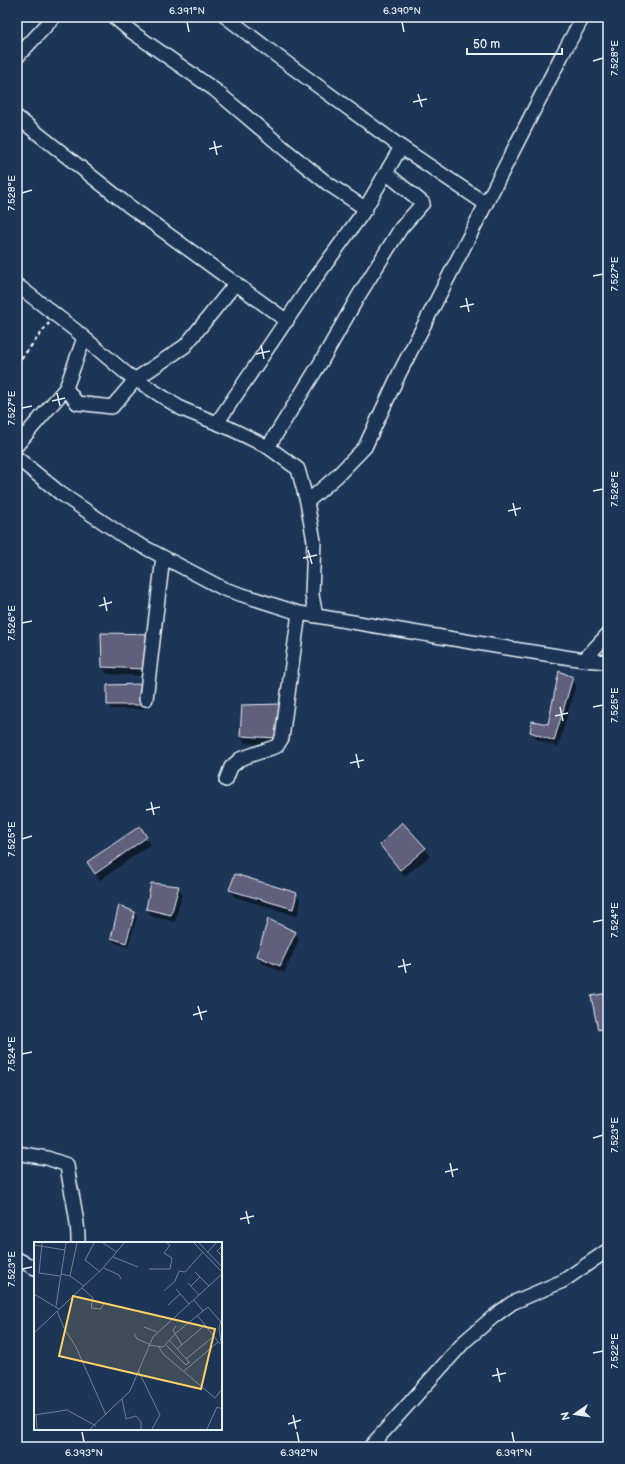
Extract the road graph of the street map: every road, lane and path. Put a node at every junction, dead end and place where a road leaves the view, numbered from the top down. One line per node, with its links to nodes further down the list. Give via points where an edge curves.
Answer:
1 (54, 17): 5 (street)
2 (114, 17): 10 (street, via 215,90 327,183)
3 (226, 17): 7 (street)
4 (583, 17): 9 (street)
5 (17, 57)
6 (17, 117): 11 (street, via 129,206)
7 (401, 147): 8 (street); 9 (street)
8 (386, 173): 10 (street); 21 (street, via 423,203 401,228)
9 (486, 204): 23 (street, via 400,372 365,447)
10 (366, 209): 14 (street)
11 (236, 283): 14 (street); 17 (street, via 185,346)
12 (17, 285): 13 (street)
13 (55, 314): 15 (street); 16 (path)
14 (287, 321): 19 (street)
15 (84, 338): 17 (street); 18 (street)
16 (17, 364)
17 (136, 379): 18 (street, via 112,407 77,403); 19 (street, via 182,409)
18 (66, 388): 20 (street)
19 (217, 423): 21 (street)
20 (17, 445)
21 (268, 447): 23 (street, via 298,469)
22 (17, 458): 24 (street, via 60,493 125,537)
23 (307, 502): 26 (street, via 314,541 312,595)
24 (163, 557): 25 (street, via 224,589); 30 (street)
25 (299, 613): 26 (street); 31 (street, via 282,738 277,746 240,759 231,767)
26 (316, 616): 28 (street)
27 (608, 634): 28 (street)
28 (584, 660): 29 (street)
29 (608, 662)
30 (146, 699)
31 (226, 780)
32 (17, 1153): 33 (street, via 47,1158 67,1165)
33 (78, 1242)
34 (608, 1250): 37 (street, via 563,1280 512,1303 493,1317 465,1341)
35 (17, 1259): 36 (street)
36 (34, 1268)
37 (370, 1447)

